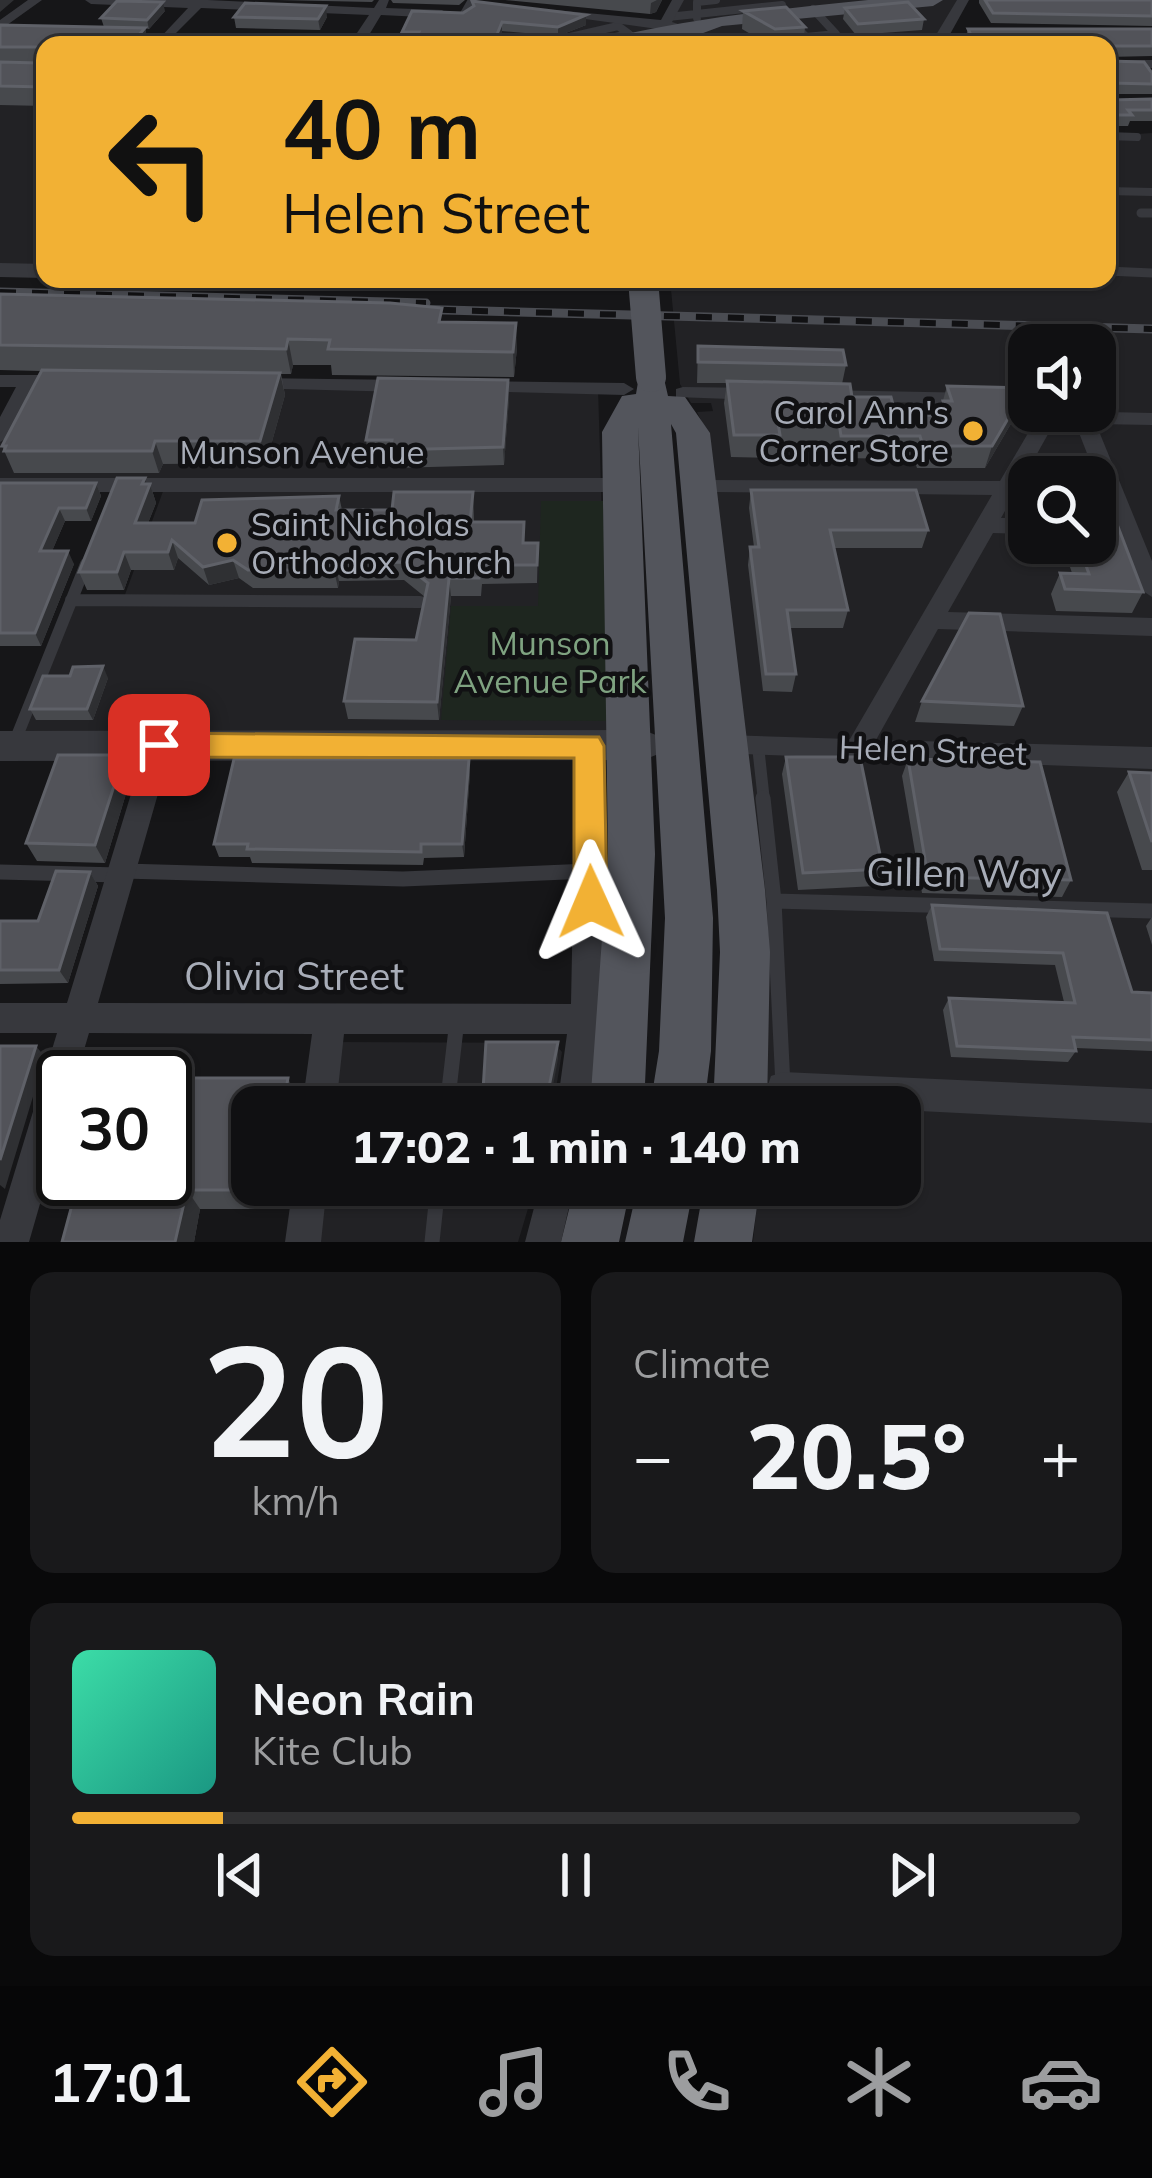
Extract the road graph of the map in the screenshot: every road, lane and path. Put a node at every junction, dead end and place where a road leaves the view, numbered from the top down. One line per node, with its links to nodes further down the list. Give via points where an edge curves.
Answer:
1 (36, 0): 15 (street)
2 (91, 0): 7 (street)
3 (678, 0): 16 (street)
4 (716, 0): 16 (lane)
5 (933, 0): 12 (main road)
6 (964, 0): 25 (street)
7 (200, 2): 8 (street); 19 (street)
8 (381, 6): 9 (street); 20 (street)
9 (469, 6): 10 (street)
10 (490, 7)
11 (783, 7): 12 (main road); 14 (main road); 16 (lane); 23 (lane)
12 (813, 9): 24 (lane, via 836,34)
13 (534, 11): 16 (street)
14 (734, 19): 16 (main road); 16 (main road)
15 (0, 30): 18 (main road)
16 (653, 30): 21 (lane); 22 (lane)
17 (968, 31): 26 (lane)
18 (99, 36)
19 (169, 36)
20 (362, 36)
21 (588, 36)
22 (619, 36)
23 (805, 36)
24 (816, 36)
25 (942, 36)
26 (949, 36)
27 (1116, 64): 28 (street)
28 (1152, 64)
29 (1116, 136): 30 (lane)
30 (1137, 137)
31 (1116, 191): 32 (lane)
32 (1152, 192)
33 (0, 270): 34 (street)
34 (36, 270)
35 (1116, 271): 36 (lane)
36 (1152, 273)
37 (644, 288): 44 (main road, bridge)
38 (0, 381): 39 (street)
39 (29, 381): 40 (street); 52 (street)
40 (100, 382)
41 (242, 384): 42 (street)
42 (432, 386)
43 (456, 386): 44 (street)
44 (653, 392): 45 (street); 69 (main road, via 619,432); 70 (main road, via 693,433); 87 (main road, via 689,918)
45 (775, 395)
46 (798, 395): 47 (street)
47 (1008, 400)
48 (1116, 417): 49 (street)
49 (1152, 419)
50 (1040, 432): 56 (street)
51 (1086, 432): 60 (street)
52 (0, 436)
53 (0, 485): 54 (street, Munson Avenue, via 114,494)
54 (604, 485)
55 (715, 485): 56 (street)
56 (1007, 488): 57 (street)
57 (986, 525): 58 (street); 65 (street)
58 (1008, 526)
59 (1116, 529): 60 (street)
60 (1128, 529): 62 (street)
61 (94, 542): 63 (lane)
62 (1152, 590)
63 (71, 600): 64 (lane); 68 (lane)
64 (420, 602)
65 (932, 620): 66 (street); 71 (street)
66 (1152, 627)
67 (159, 745): 68 (street); 69 (street); 75 (street)
68 (6, 746)
69 (620, 746): 74 (street); 86 (main road, via 635,879)
70 (733, 746): 71 (street, Helen Street); 76 (lane); 88 (main road)
71 (860, 746): 72 (street, Helen Street)
72 (1152, 758)
73 (0, 872): 75 (lane)
74 (590, 872): 75 (lane); 82 (street)
75 (121, 873): 79 (street)
76 (774, 902): 77 (lane, Gillen Way); 89 (lane)
77 (1152, 911)
78 (0, 1018): 79 (street, Olivia Street)
79 (77, 1018): 80 (street, Olivia Street); 98 (street)
80 (330, 1018): 81 (street, Olivia Street); 83 (street)
81 (457, 1018): 82 (street, Olivia Street); 84 (lane)
82 (587, 1019): 85 (street)
83 (322, 1086)
84 (449, 1086)
85 (577, 1086)
86 (620, 1086)
87 (680, 1086)
88 (761, 1086)
89 (763, 1086)
90 (921, 1101): 91 (street)
91 (1152, 1106)
92 (307, 1206): 99 (street)
93 (435, 1206): 100 (lane)
94 (551, 1206): 101 (street)
95 (598, 1206): 102 (main road)
96 (662, 1206): 103 (main road)
97 (729, 1206): 104 (main road)
98 (10, 1228)
99 (303, 1242)
100 (431, 1242)
101 (542, 1242)
102 (590, 1242)
103 (654, 1242)
104 (724, 1242)

